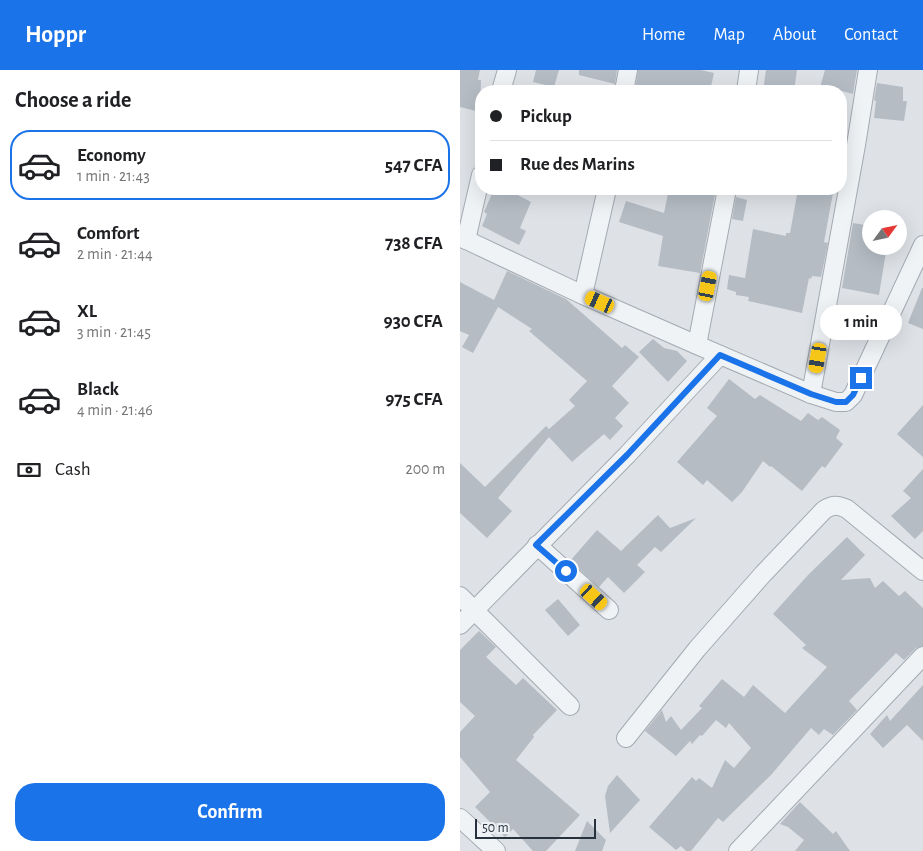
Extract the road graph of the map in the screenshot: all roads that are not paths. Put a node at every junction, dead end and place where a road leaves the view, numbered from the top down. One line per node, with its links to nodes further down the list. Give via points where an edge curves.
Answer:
1 (507, 70): 5 (street)
2 (628, 70): 6 (street)
3 (749, 70): 7 (street)
4 (868, 70): 16 (street)
5 (503, 85)
6 (625, 85)
7 (747, 85)
8 (475, 195): 11 (street)
9 (606, 195): 13 (street)
10 (726, 195): 14 (street)
11 (463, 238): 13 (street)
12 (923, 245): 16 (street, via 853,395 846,402 836,402)
13 (583, 295): 14 (street)
14 (696, 345): 15 (street)
15 (720, 355): 16 (street); 17 (street, via 627,455)
16 (811, 394)
17 (536, 545): 20 (street); 21 (street)
18 (923, 571): 25 (street, via 848,509 830,506 697,649)
19 (460, 596): 20 (street)
20 (474, 610): 22 (street); 24 (street)
21 (609, 610)
22 (460, 625)
23 (923, 656): 28 (street)
24 (570, 706)
25 (626, 738)
26 (460, 818): 27 (street)
27 (496, 851)
28 (738, 851)

